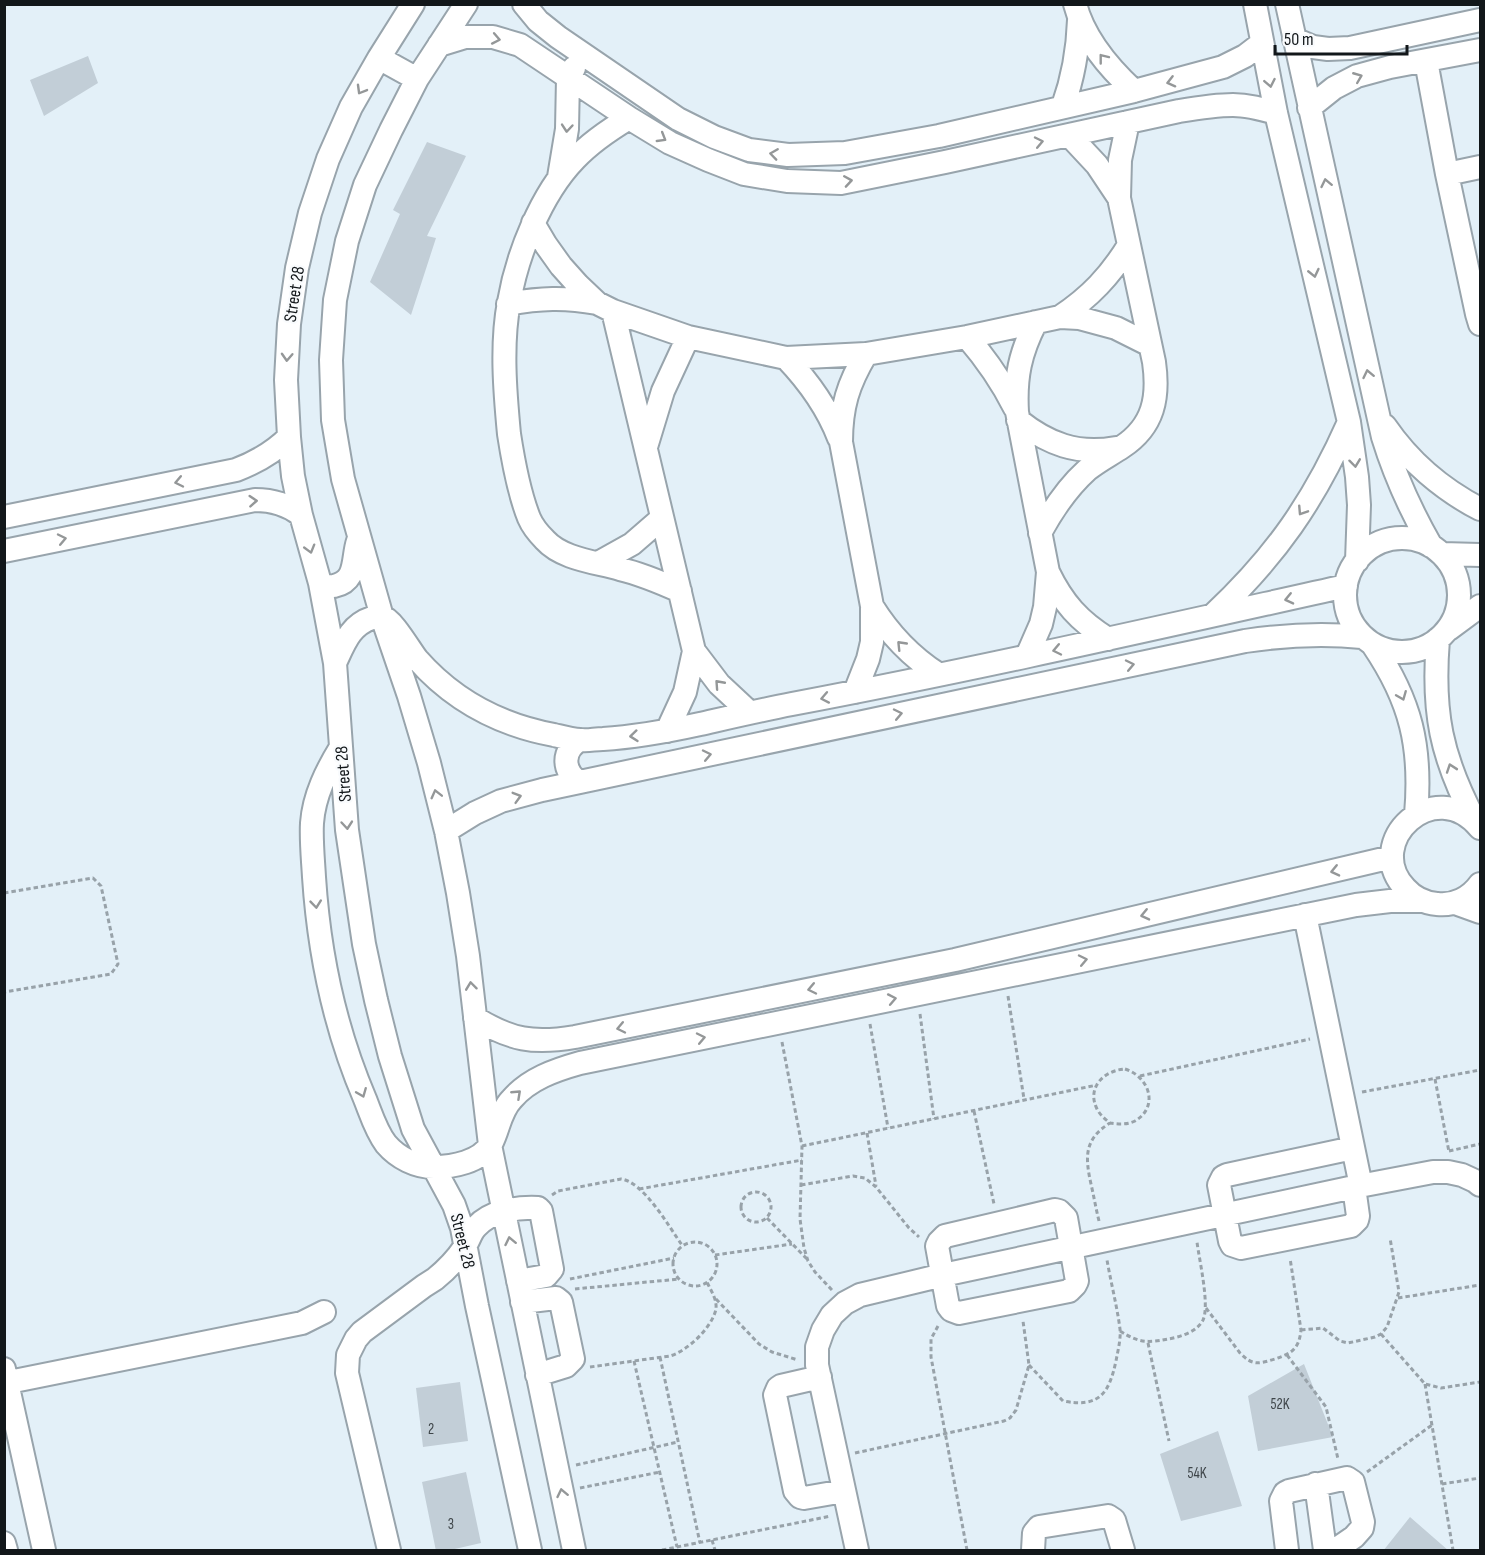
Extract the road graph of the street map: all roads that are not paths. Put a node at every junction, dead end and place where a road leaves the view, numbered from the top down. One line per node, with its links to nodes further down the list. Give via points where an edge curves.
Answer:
1 (413, 4): 14 (street, Street 28)
2 (466, 4): 11 (street)
3 (524, 4): 13 (street, via 538,21)
4 (1255, 4): 10 (street)
5 (1287, 4): 8 (street)
6 (1077, 12): 20 (street, one-way to 6, via 1097,51); 21 (street, via 1074,72)
7 (1480, 20): 9 (street)
8 (1294, 39): 9 (street, via 1328,49); 23 (street)
9 (1384, 41): 16 (street)
10 (1262, 43): 17 (street, via 1245,56); 24 (street, one-way to 24)
11 (439, 45): 18 (street, one-way to 18, via 465,37 493,37 520,45); 19 (street)
12 (1480, 50): 15 (street)
13 (582, 55): 18 (street); 28 (street, one-way to 13, via 845,153 788,155 749,150 678,119)
14 (379, 58): 19 (street); 49 (street, Street 28, one-way to 49, via 328,159 299,257 289,324)
15 (1426, 61): 16 (street); 31 (street)
16 (1390, 67): 23 (street, one-way to 16, via 1334,88)
17 (1203, 73): 20 (street, one-way to 20); 22 (street)
18 (568, 78): 25 (street); 32 (street, one-way to 32, via 567,129)
19 (417, 79): 60 (street, via 365,185 347,241 335,300 333,420 343,479)
20 (1134, 91): 21 (street)
21 (1063, 106): 28 (street)
22 (1209, 106): 24 (street, via 1254,107); 26 (street)
23 (1309, 108): 46 (street, one-way to 23)
24 (1276, 113): 48 (street, one-way to 48)
25 (629, 118): 29 (street, one-way to 29, via 708,160 744,174 787,181 841,183); 32 (street, via 590,144)
26 (1128, 122): 27 (street); 33 (street, via 1120,160)
27 (1069, 135): 29 (street, one-way to 27); 33 (street, via 1097,165)
28 (939, 136): 29 (street)
29 (945, 162)
30 (1480, 167): 31 (street)
31 (1447, 174): 40 (street)
32 (559, 178): 34 (street)
33 (1119, 198): 35 (street)
34 (533, 223): 36 (street); 37 (street, via 561,266)
35 (1129, 245): 38 (street, via 1092,293); 43 (street)
36 (508, 304): 37 (street, via 552,298); 65 (street, via 506,399 511,447 529,520 546,542 570,556)
37 (605, 307): 41 (street); 52 (street)
38 (1060, 317): 39 (street); 43 (street, via 1107,325)
39 (1036, 322): 42 (street); 47 (street, via 1017,375)
40 (1480, 324)
41 (688, 337): 45 (street); 52 (street, via 663,390)
42 (967, 337): 44 (street); 47 (street, via 1000,380)
43 (1150, 345): 51 (street, via 1157,381 1155,400 1149,418)
44 (866, 354): 45 (street); 50 (street, via 843,405)
45 (786, 357): 50 (street, via 812,388)
46 (1377, 414): 55 (street, via 1419,466); 61 (street, via 1398,482)
47 (1018, 416): 51 (street, via 1033,432 1067,447 1105,450); 59 (street)
48 (1349, 422): 64 (street, one-way to 64, via 1357,477); 72 (street, one-way to 72, via 1302,513 1260,567)
49 (289, 437): 53 (street, via 250,464); 56 (street, Street 28)
50 (841, 442): 70 (street)
51 (1124, 446): 59 (street, via 1074,482)
52 (645, 448): 58 (street)
53 (206, 476): 54 (street); 57 (street, one-way to 57)
54 (212, 508): 56 (street, one-way to 56, via 267,500); 62 (street, one-way to 54)
55 (1480, 509)
56 (301, 514): 67 (street, Street 28, one-way to 67)
57 (4, 518)
58 (662, 518): 65 (street, via 632,544); 69 (street)
59 (1040, 533): 66 (street)
60 (360, 536): 67 (street, via 348,579 336,585); 73 (street)
61 (1436, 550): 63 (street); 64 (street, via 1405,538 1372,548); 74 (street, via 1452,567 1458,583 1455,615)
62 (4, 551)
63 (1480, 555)
64 (1357, 561): 68 (street)
65 (598, 563): 69 (street, via 640,574)
66 (1048, 572): 75 (street, via 1078,618); 78 (street, via 1043,615)
67 (320, 583): 79 (street, Street 28)
68 (1346, 586): 72 (street, one-way to 72); 76 (street, via 1348,614)
69 (680, 591): 77 (street)
70 (872, 606): 80 (street, one-way to 70, via 900,645); 81 (street, via 872,642)
71 (1480, 606): 74 (street)
72 (1212, 616): 75 (street)
73 (382, 617): 79 (street, via 365,620 351,631); 84 (street, via 391,622 431,673 463,700 507,722); 89 (street, one-way to 73, via 419,730)
74 (1443, 634): 76 (street, via 1424,648 1407,652 1389,651); 88 (street, one-way to 74, via 1460,793 1441,734 1436,671)
75 (1108, 639): 78 (street, one-way to 78)
76 (1368, 641): 86 (street, one-way to 76, via 1245,641 1308,634); 87 (street, one-way to 87, via 1388,666 1415,738)
77 (694, 651): 82 (street, one-way to 77, via 719,684); 83 (street, via 685,692)
78 (1027, 656): 80 (street)
79 (335, 663): 85 (street, Street 28)
80 (938, 674): 81 (street)
81 (855, 692): 82 (street, one-way to 82)
82 (749, 712): 83 (street)
83 (667, 731): 84 (street, one-way to 84)
84 (580, 740): 86 (street, via 570,749 566,761 569,774)
85 (341, 747): 103 (street, Street 28, one-way to 103, via 347,830 376,1000 406,1112); 103 (street, one-way to 103, via 321,783 312,821 319,929 334,1005 345,1046 379,1133 401,1157)
86 (579, 782): 89 (street, one-way to 86, via 501,801)
87 (1416, 815): 88 (street, via 1440,808 1453,809); 90 (street, via 1399,833)
88 (1478, 825)
89 (446, 831): 98 (street, one-way to 89)
90 (1392, 857): 92 (street, via 1401,884); 96 (street, one-way to 96)
91 (1480, 884): 93 (street)
92 (1422, 901): 93 (street); 95 (street, via 1373,902)
93 (1455, 903): 94 (street)
94 (1480, 912)
95 (1305, 915): 97 (street, one-way to 95); 102 (street)
96 (955, 960): 97 (street); 99 (street, one-way to 99)
97 (960, 986): 100 (street, one-way to 97)
98 (475, 1018): 99 (street, via 493,1030 534,1041); 101 (street)
99 (575, 1037): 100 (street)
100 (579, 1063): 101 (street, one-way to 100, via 511,1099 543,1076)
101 (490, 1144): 103 (street, via 473,1159); 106 (street)
102 (1353, 1148): 105 (street); 107 (street, via 1223,1177 1219,1185)
103 (433, 1167): 108 (street, Street 28, via 454,1205)
104 (1480, 1185): 105 (street, via 1462,1175 1449,1161 1433,1172)
105 (1358, 1187): 107 (street); 107 (street, via 1358,1216 1351,1226 1241,1248 1230,1241)
106 (504, 1212): 108 (street, via 484,1220); 111 (street, one-way to 106); 111 (street, via 539,1209 552,1269)
107 (1225, 1215): 109 (street)
108 (465, 1246): 121 (street, via 435,1280 362,1332 348,1355 347,1373); 122 (street, Street 28)
109 (1071, 1248): 110 (street); 110 (street, via 1066,1218 1055,1210 945,1236 937,1246); 110 (street, via 1077,1281 1069,1291 959,1313 948,1306)
110 (943, 1275): 113 (street, via 860,1295 845,1304 823,1330 817,1347)
111 (520, 1292): 114 (street); 114 (street, via 558,1298 564,1313 573,1359 566,1366)
112 (324, 1312): 115 (street, via 302,1323)
113 (818, 1371): 117 (street); 117 (street, via 778,1388 775,1395 795,1491 804,1498)
114 (537, 1375): 123 (street, one-way to 114)
115 (5, 1378): 120 (street)
116 (1316, 1485): 127 (street, via 1289,1491 1282,1497); 128 (street); 129 (street, via 1347,1480 1363,1522 1354,1538)
117 (847, 1502): 124 (street)
118 (4, 1543): 119 (street)
119 (6, 1551)
120 (44, 1551)
121 (389, 1551)
122 (530, 1551)
123 (574, 1551)
124 (857, 1551)
125 (1033, 1551): 126 (street, via 1038,1527 1108,1516 1114,1520)
126 (1124, 1551)
127 (1287, 1551)
128 (1324, 1551)
129 (1335, 1551)

